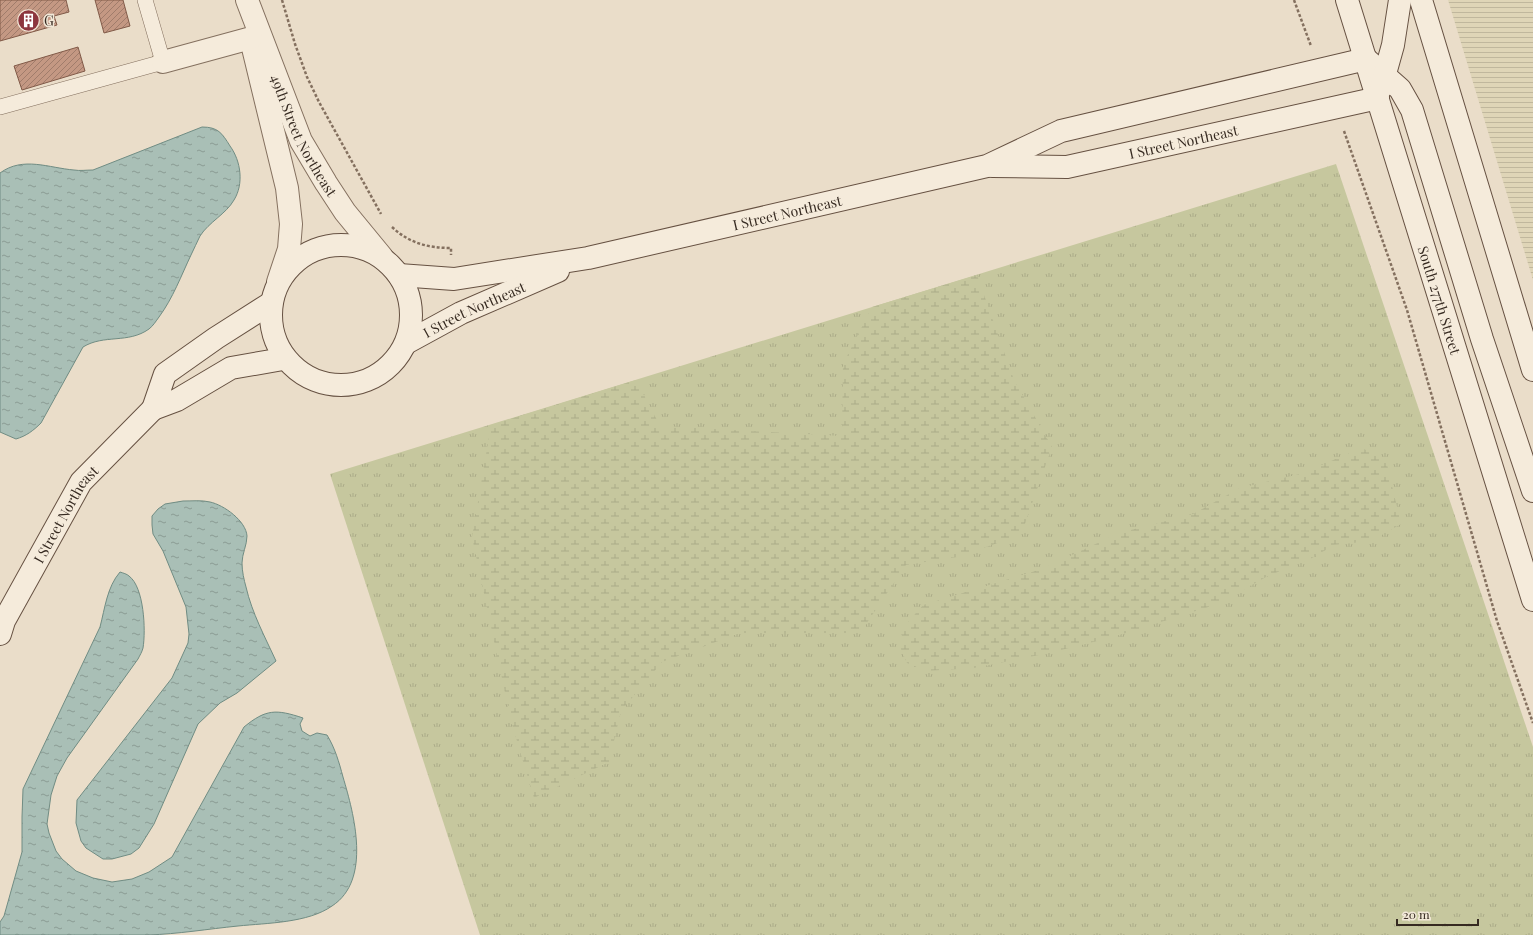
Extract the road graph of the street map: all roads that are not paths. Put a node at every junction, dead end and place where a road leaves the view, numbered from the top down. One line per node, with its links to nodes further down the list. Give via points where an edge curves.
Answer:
1 (145, 0): 9 (lane)
2 (242, 0): 7 (street, 49th Street Northeast)
3 (247, 0): 14 (street, 49th Street Northeast, via 301,141 345,212)
4 (1347, 0): 8 (street, South 277th Street)
5 (1400, 0): 10 (street, via 1393,45)
6 (1421, 0): 21 (street)
7 (251, 38): 9 (street); 17 (street, 49th Street Northeast, via 287,188 291,224 290,249)
8 (1366, 60): 10 (street); 11 (street, South 277th Street); 13 (street, I Street Northeast, via 1061,131)
9 (163, 62): 12 (lane)
10 (1384, 75): 11 (street); 23 (street, via 1400,89 1412,110 1482,339)
11 (1378, 98): 13 (street, I Street Northeast, via 1067,167); 24 (street, South 277th Street)
12 (0, 107)
13 (987, 166): 15 (street, I Street Northeast)
14 (382, 258): 16 (street); 17 (street, via 360,247 337,244 313,250 300,258)
15 (588, 258): 16 (street, I Street Northeast, via 454,279); 19 (street, I Street Northeast, via 461,313)
16 (399, 275): 19 (street, via 409,296 412,320)
17 (278, 282): 18 (street)
18 (271, 303): 20 (street, via 271,326); 22 (street, I Street Northeast, via 165,374)
19 (406, 343): 20 (street, via 393,364 374,378 353,385 330,385 309,378)
20 (283, 359): 22 (street, I Street Northeast, via 231,368 177,400)
21 (1533, 370)
22 (152, 409): 25 (street, I Street Northeast, via 81,482 4,621)
23 (1533, 491)
24 (1533, 600)
25 (0, 634)

